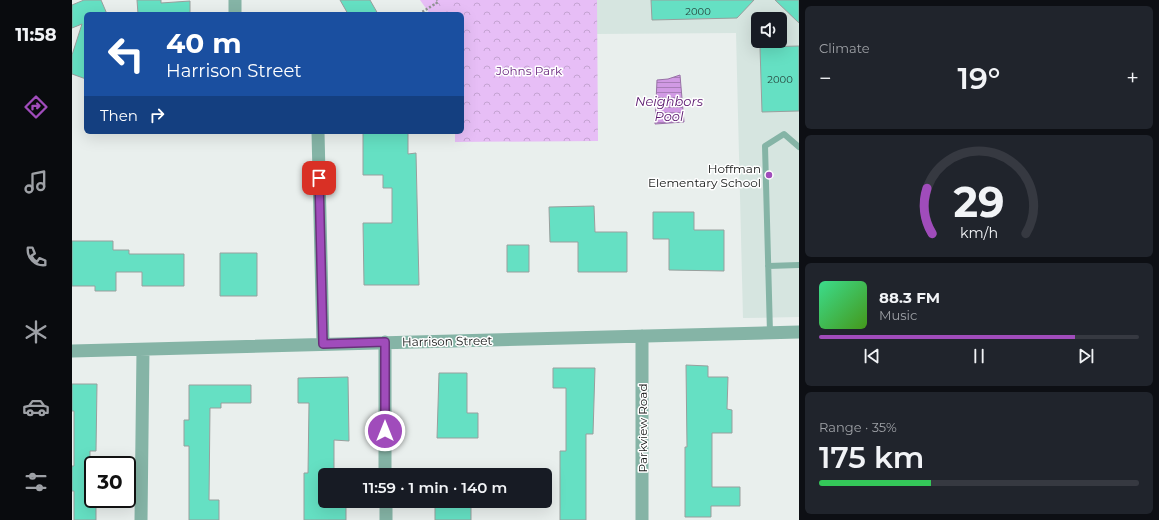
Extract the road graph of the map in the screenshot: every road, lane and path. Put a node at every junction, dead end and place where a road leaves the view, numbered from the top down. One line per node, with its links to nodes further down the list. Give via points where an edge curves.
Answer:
1 (235, 0): 3 (street)
2 (437, 0): 4 (path, via 438,2)
3 (235, 12)
4 (422, 12)
5 (318, 134): 13 (street)
6 (799, 147): 8 (lane, via 784,134 765,146)
7 (799, 265): 8 (lane)
8 (768, 266): 10 (lane)
9 (799, 332): 10 (street, Harrison Street)
10 (770, 333): 11 (street, Harrison Street)
11 (642, 336): 12 (street, Harrison Street); 20 (street, Parkview Road)
12 (385, 342): 13 (street, Harrison Street); 16 (street)
13 (323, 344): 14 (street, Harrison Street)
14 (143, 350): 15 (street, Harrison Street); 18 (street)
15 (72, 351)
16 (386, 468)
17 (386, 508): 19 (street)
18 (141, 520)
19 (386, 520)
20 (642, 520)

